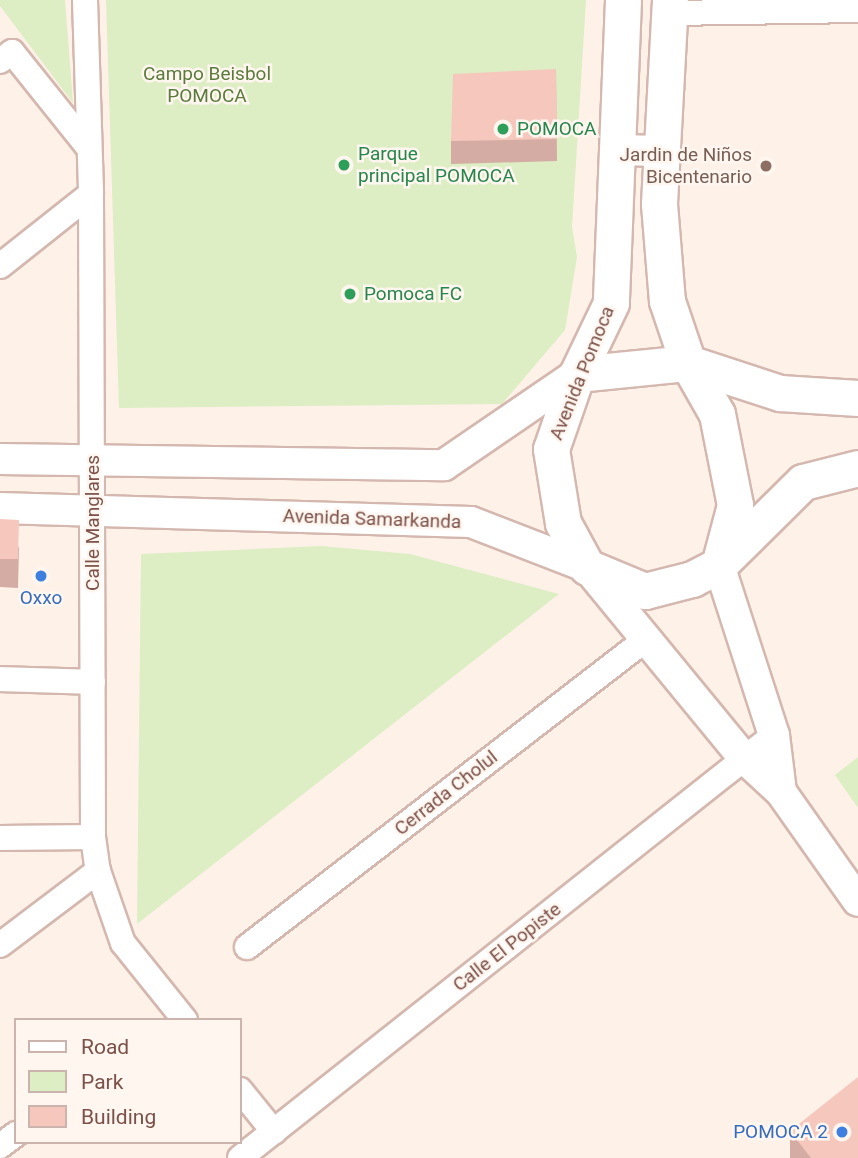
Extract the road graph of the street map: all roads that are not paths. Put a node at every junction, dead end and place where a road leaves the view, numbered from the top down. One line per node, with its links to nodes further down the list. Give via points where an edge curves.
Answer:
1 (85, 0): 6 (street, Calle Manglares)
2 (623, 0): 7 (main road, Avenida Pomoca)
3 (670, 7): 4 (street); 8 (main road)
4 (858, 9)
5 (0, 61): 6 (street, via 12,51)
6 (88, 147): 9 (street, Calle Manglares)
7 (617, 150): 8 (street); 12 (main road, Avenida Pomoca, via 611,303)
8 (662, 151): 11 (main road, via 659,204 667,301)
9 (91, 194): 10 (street); 15 (street, Calle Manglares)
10 (0, 266)
11 (688, 363): 12 (main road); 13 (main road, via 780,393); 19 (main road, via 717,414 735,505)
12 (577, 374): 15 (street, via 444,465); 20 (main road, Avenida Pomoca, via 551,449 564,523)
13 (858, 398)
14 (0, 459): 15 (street)
15 (93, 462): 18 (street, Calle Manglares)
16 (858, 468): 19 (main road, Avenida Samarkanda, via 803,482)
17 (0, 508): 18 (street, Avenida Samarkanda)
18 (93, 510): 20 (street, Avenida Samarkanda, via 471,522); 23 (street, Calle Manglares)
19 (719, 565): 20 (main road, Avenida Samarkanda, via 692,579 645,591); 24 (street, Avenida Pomoca)
20 (587, 567): 21 (street, Avenida Pomoca)
21 (645, 640): 25 (street, Avenida Pomoca); 32 (street, Cerrada Cholul)
22 (0, 679): 23 (street)
23 (93, 682): 27 (street, Calle Manglares)
24 (774, 735): 25 (street, Calle El Popiste); 26 (street, Avenida Pomoca)
25 (744, 758): 26 (street, Avenida Pomoca); 35 (street, Calle El Popiste)
26 (781, 792): 30 (street, Avenida Pomoca)
27 (93, 837): 28 (street); 29 (street, Calle Manglares)
28 (0, 838)
29 (98, 871): 31 (street); 33 (street, Calle Manglares, via 123,943)
30 (858, 901)
31 (0, 945)
32 (247, 947)
33 (175, 1016)
34 (242, 1092): 35 (street)
35 (274, 1132): 36 (street, Calle El Popiste)
36 (240, 1158)

